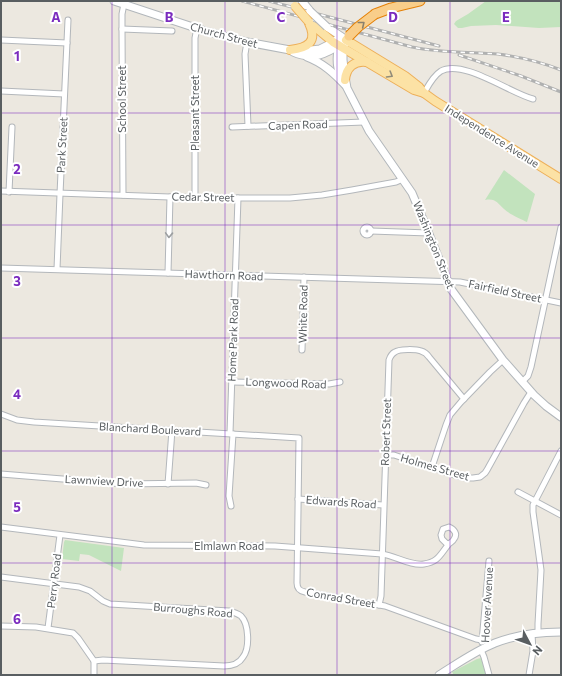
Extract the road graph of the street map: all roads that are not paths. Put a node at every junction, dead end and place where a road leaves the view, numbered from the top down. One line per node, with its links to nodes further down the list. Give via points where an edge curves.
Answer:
1 (114, 1): 5 (main road, Church Street)
2 (290, 1): 7 (main road, bridge)
3 (302, 1): 12 (main road, bridge)
4 (420, 1): 12 (highway, one-way to 4, bridge, via 375,14)
5 (124, 4): 8 (main road, Church Street); 9 (street, School Street)
6 (68, 20): 14 (street, Park Street)
7 (309, 22): 12 (main road); 15 (main road, via 313,32 311,42 305,47)
8 (197, 28): 13 (main road, Church Street); 34 (street, Pleasant Street)
9 (122, 29): 10 (street); 32 (street, School Street)
10 (172, 31)
11 (1, 40): 14 (street)
12 (342, 41): 15 (main road, Church Street, via 317,50); 16 (main road, Church Street, via 321,55); 17 (main road, Independence Avenue); 18 (main road, Washington Street); 20 (main road, Independence Avenue, via 406,76)
13 (247, 42): 15 (main road, Church Street); 24 (street, via 245,54)
14 (67, 43): 21 (street, Park Street)
15 (290, 50): 16 (main road, Church Street)
16 (301, 55): 18 (main road, via 324,66)
17 (370, 63): 18 (main road, via 353,64 346,74); 20 (main road, Independence Avenue, one-way to 20, via 412,89)
18 (346, 84): 23 (main road, Washington Street)
19 (1, 91): 21 (street)
20 (424, 93): 22 (street, via 438,73 454,68 486,78); 28 (main road, Independence Avenue)
21 (64, 94): 31 (street, Park Street)
22 (533, 99)
23 (364, 122): 24 (street, Capen Road); 27 (main road, Washington Street, via 374,140)
24 (248, 126): 26 (street, Capen Road)
25 (12, 127): 30 (street)
26 (232, 127)
27 (403, 178): 35 (street, Cedar Street, via 367,188 316,196); 38 (main road, Washington Street)
28 (561, 179)
29 (1, 191): 30 (street, Cedar Street)
30 (9, 192): 31 (street, Cedar Street)
31 (60, 194): 32 (street, Cedar Street); 40 (street, Park Street)
32 (123, 195): 33 (street, Cedar Street)
33 (170, 197): 34 (street, Cedar Street); 41 (street, one-way to 41)
34 (196, 197): 35 (street, Cedar Street)
35 (238, 198): 42 (street, Home Park Road)
36 (561, 227): 45 (street)
37 (371, 231): 38 (street)
38 (429, 233): 44 (main road, Washington Street)
39 (1, 268): 40 (street, Hawthorn Road)
40 (57, 269): 41 (street, Hawthorn Road)
41 (168, 273): 42 (street, Hawthorn Road)
42 (235, 275): 43 (street, Hawthorn Road); 49 (street, Home Park Road)
43 (304, 277): 44 (street, Hawthorn Road); 47 (street, White Road)
44 (448, 282): 45 (street, Fairfield Street, via 466,283); 48 (main road, Washington Street)
45 (545, 300): 46 (street, Fairfield Street); 51 (street, via 530,370)
46 (561, 303)
47 (302, 350)
48 (503, 360): 51 (main road, Washington Street); 53 (street)
49 (232, 382): 50 (street, Longwood Road); 57 (street, Home Park Road)
50 (340, 382)
51 (522, 382): 52 (main road, Washington Street)
52 (531, 392): 55 (main road, Washington Street); 61 (street, Holmes Street, via 483,475 470,478)
53 (464, 399): 60 (street, Robert Street, via 426,354 418,350 394,352 389,360); 61 (street, via 448,420)
54 (1, 414): 56 (street, Blanchard Boulevard, via 30,422)
55 (561, 416)
56 (172, 430): 57 (street, Blanchard Boulevard); 63 (street)
57 (232, 433): 58 (street, Blanchard Boulevard); 69 (street, Home Park Road)
58 (299, 438): 66 (street, Conrad Street)
59 (561, 451): 67 (street)
60 (386, 455): 61 (street, Holmes Street, via 394,455); 68 (street, Robert Street)
61 (432, 467)
62 (1, 474): 63 (street, Lawnview Drive, via 124,484)
63 (168, 484): 64 (street, Lawnview Drive)
64 (206, 485)
65 (518, 492): 67 (street)
66 (298, 499): 68 (street, Edwards Road); 74 (street, Conrad Street)
67 (534, 501): 70 (street); 83 (street, via 533,512 541,570 538,624)
68 (383, 505): 75 (street, Robert Street)
69 (230, 506)
70 (561, 515)
71 (1, 527): 72 (street, Elmlawn Road)
72 (60, 534): 74 (street, Elmlawn Road, via 148,545); 78 (street, Perry Road)
73 (448, 545): 75 (street, Elmlawn Road, via 439,557 425,564)
74 (298, 548): 75 (street, Elmlawn Road); 79 (street, Conrad Street, via 297,588 305,592)
75 (382, 554): 79 (street, Robert Street)
76 (489, 561): 84 (street, Hoover Avenue)
77 (1, 577): 78 (street, Burroughs Road)
78 (54, 584): 81 (street, Perry Road); 86 (street, Burroughs Road, via 84,588 110,604 232,612 241,616 247,626 245,654 239,662 230,666 104,660)
79 (380, 605): 84 (street, Conrad Street)
80 (1, 626): 81 (street)
81 (48, 628): 86 (street, via 75,634)
82 (561, 632): 83 (main road)
83 (535, 633): 85 (main road, via 503,640); 90 (street)
84 (482, 640): 85 (street, Hoover Avenue)
85 (483, 649): 88 (main road); 89 (street, Hoover Avenue)
86 (94, 662): 87 (street)
87 (94, 675)
88 (439, 675)
89 (489, 675)
90 (529, 675)

